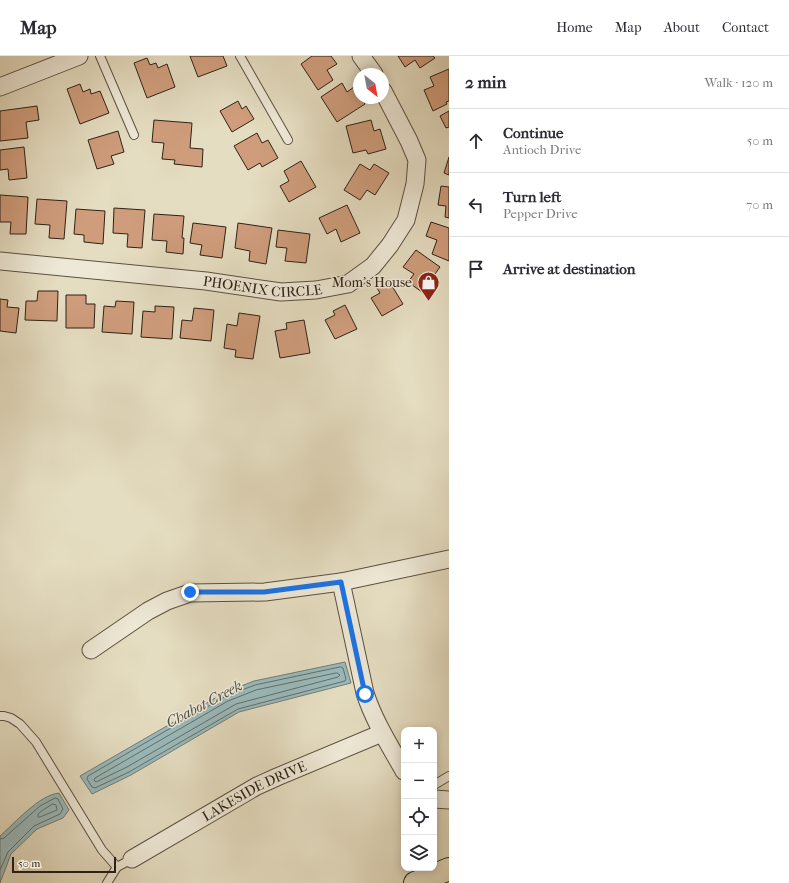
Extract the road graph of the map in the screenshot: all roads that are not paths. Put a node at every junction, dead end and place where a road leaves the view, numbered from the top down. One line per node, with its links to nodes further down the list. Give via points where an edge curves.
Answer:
1 (79, 56): 6 (street)
2 (100, 56): 8 (lane)
3 (240, 56): 9 (lane)
4 (361, 56): 5 (street)
5 (370, 68)
6 (0, 87)
7 (389, 103): 10 (street, PHOENIX CIRCLE, via 417,160 415,184 406,220 390,245 373,266 348,284 316,290 280,292 206,281)
8 (134, 135)
9 (288, 140)
10 (0, 261)
11 (449, 559): 12 (street)
12 (341, 582): 13 (street, via 264,592 190,592 148,611); 15 (street, via 365,694)
13 (91, 650)
14 (0, 716): 22 (lane, via 11,718 20,724 36,742 102,850)
15 (382, 733): 16 (street); 21 (street, LAKESIDE DRIVE, via 257,786)
16 (401, 766)
17 (449, 776): 18 (lane)
18 (437, 783)
19 (437, 799): 20 (street)
20 (449, 800)
21 (132, 859): 22 (lane)
22 (117, 867): 24 (lane)
23 (449, 869): 25 (highway)
24 (107, 883)
25 (415, 883)

